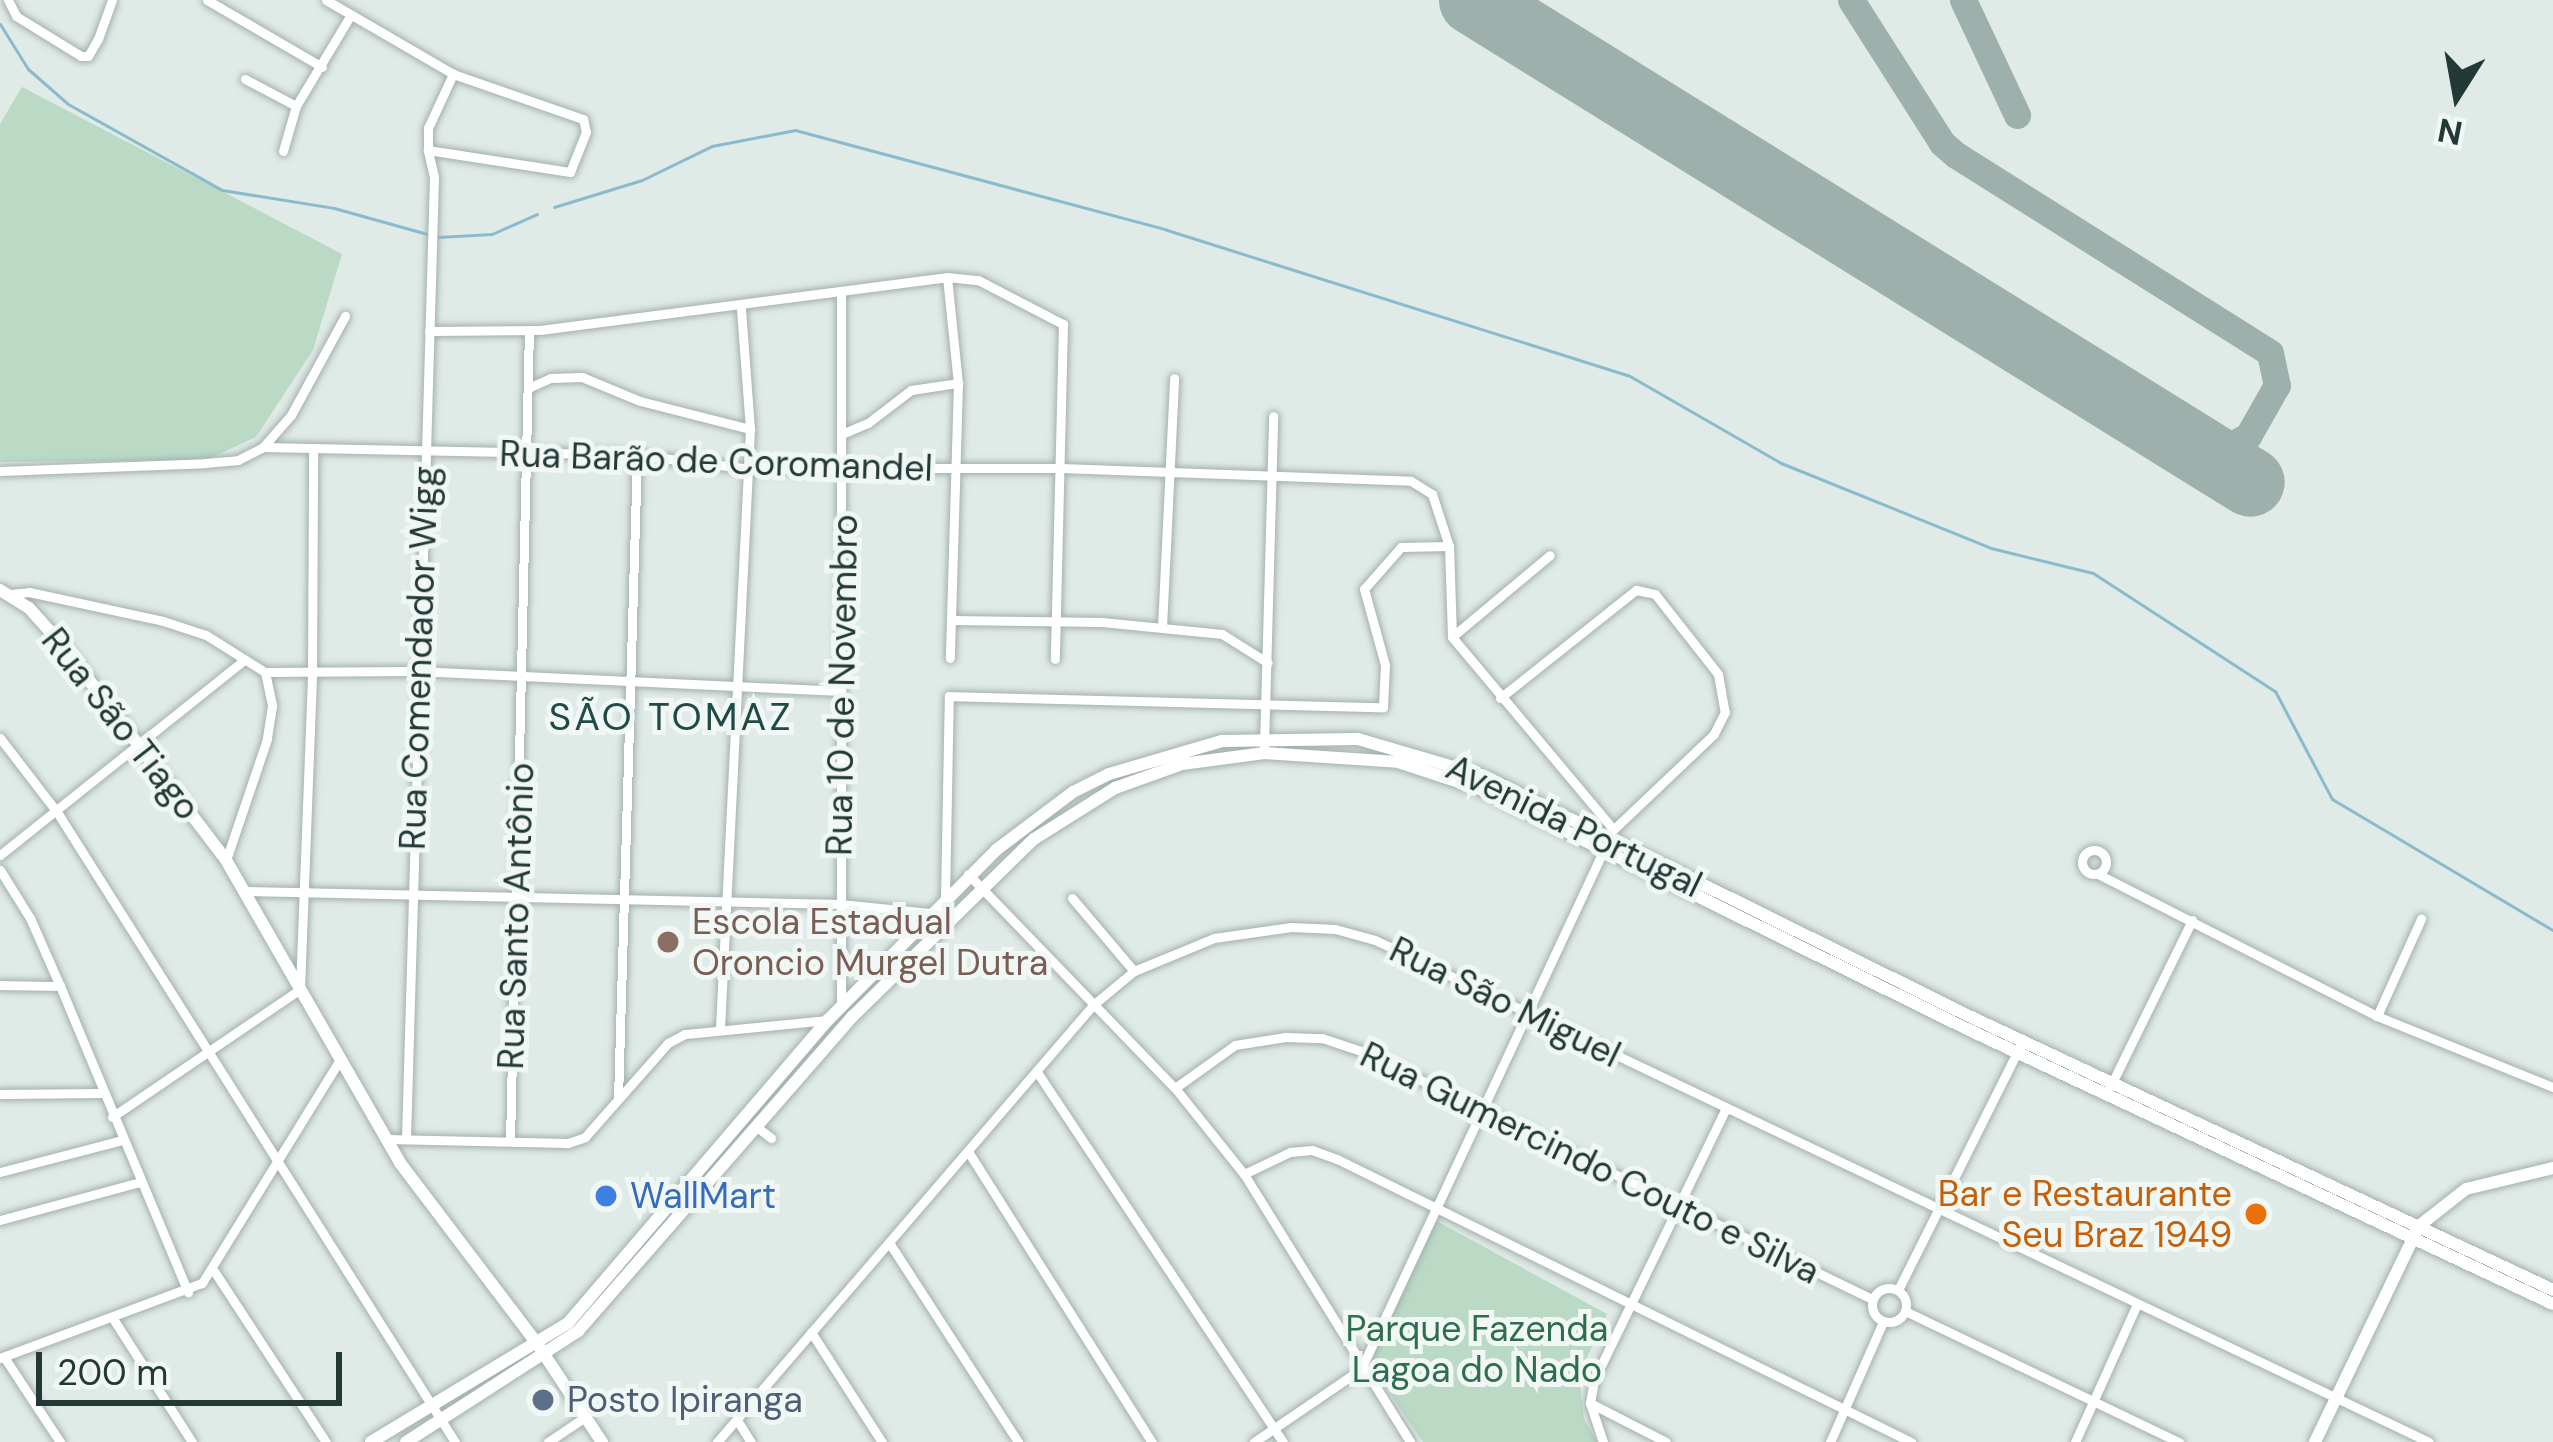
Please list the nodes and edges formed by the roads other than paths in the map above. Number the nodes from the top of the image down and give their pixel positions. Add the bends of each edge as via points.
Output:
1 (8, 0) edge
2 (112, 0) edge
3 (208, 0) edge
4 (326, 0) edge
5 (350, 16) junction
6 (322, 67) junction
7 (453, 74) junction
8 (245, 79) dead end
9 (296, 106) junction
10 (428, 150) junction
11 (283, 151) dead end
12 (947, 278) junction
13 (841, 292) junction
14 (740, 308) junction
15 (345, 316) dead end
16 (534, 330) junction
17 (429, 331) junction
18 (1174, 378) dead end
19 (958, 383) junction
20 (529, 388) junction
21 (1273, 416) dead end
22 (750, 429) junction
23 (844, 433) junction
24 (263, 447) junction
25 (313, 450) junction
26 (425, 453) junction
27 (527, 455) junction
28 (637, 455) junction
29 (952, 467) junction
30 (745, 468) junction
31 (1061, 468) junction
32 (845, 470) junction
33 (0, 471) edge
34 (1170, 471) junction
35 (1275, 477) junction
36 (1449, 546) junction
37 (1550, 555) dead end
38 (6, 592) edge
39 (951, 620) junction
40 (1056, 624) junction
41 (1162, 627) junction
42 (1452, 637) junction
43 (950, 658) dead end
44 (1055, 659) dead end
45 (244, 660) junction
46 (1268, 663) junction
47 (265, 671) junction
48 (417, 671) junction
49 (312, 674) junction
50 (525, 678) junction
51 (630, 681) junction
52 (736, 685) junction
53 (842, 692) junction
54 (1500, 698) junction
55 (1266, 706) junction
56 (0, 739) edge
57 (141, 743) junction
58 (1264, 746) junction
59 (57, 812) junction
60 (1608, 841) junction
61 (0, 855) edge
62 (226, 860) junction
63 (0, 870) edge
64 (968, 874) junction
65 (2098, 874) dead end
66 (981, 887) junction
67 (246, 891) junction
68 (302, 892) junction
69 (411, 895) junction
70 (514, 897) junction
71 (945, 897) junction
72 (1072, 898) dead end
73 (623, 899) junction
74 (726, 902) junction
75 (841, 904) junction
76 (930, 913) junction
77 (2421, 919) dead end
78 (2192, 920) junction
79 (1133, 970) junction
80 (0, 986) edge
81 (60, 986) junction
82 (300, 989) junction
83 (1093, 1005) junction
84 (841, 1007) junction
85 (1527, 1013) junction
86 (2377, 1016) junction
87 (828, 1021) junction
88 (720, 1028) junction
89 (2019, 1047) junction
90 (208, 1052) junction
91 (341, 1058) junction
92 (1030, 1075) junction
93 (2553, 1087) edge
94 (1174, 1088) junction
95 (2109, 1088) junction
96 (0, 1094) edge
97 (102, 1094) junction
98 (618, 1099) junction
99 (1726, 1108) junction
100 (1481, 1109) junction
101 (112, 1117) junction
102 (757, 1126) junction
103 (406, 1138) junction
104 (771, 1138) dead end
105 (386, 1139) junction
106 (122, 1140) junction
107 (510, 1141) junction
108 (969, 1153) junction
109 (277, 1168) junction
110 (2553, 1168) edge
111 (0, 1172) edge
112 (1244, 1174) junction
113 (140, 1182) junction
114 (1679, 1205) junction
115 (1432, 1208) junction
116 (1939, 1208) junction
117 (0, 1220) edge
118 (2416, 1232) junction
119 (890, 1244) junction
120 (214, 1271) junction
121 (1898, 1290) junction
122 (2553, 1290) edge
123 (188, 1292) junction
124 (1872, 1299) junction
125 (1628, 1304) junction
126 (2138, 1304) junction
127 (2553, 1304) edge
128 (1905, 1311) junction
129 (112, 1317) junction
130 (1882, 1322) junction
131 (811, 1332) junction
132 (540, 1348) junction
133 (2, 1358) edge
134 (1361, 1369) junction
135 (2336, 1398) junction
136 (2093, 1402) junction
137 (1590, 1403) junction
138 (433, 1406) junction
139 (1844, 1409) junction
140 (585, 1417) junction
141 (441, 1419) junction
142 (737, 1420) junction
143 (1274, 1428) junction
144 (60, 1442) edge
145 (192, 1442) edge
146 (326, 1442) edge
147 (371, 1442) edge
148 (406, 1442) edge
149 (455, 1442) edge
150 (548, 1442) edge
151 (602, 1442) edge
152 (717, 1442) edge
153 (751, 1442) edge
154 (882, 1442) edge
155 (1018, 1442) edge
156 (1152, 1442) edge
157 (1254, 1442) edge
158 (1283, 1442) edge
159 (1410, 1442) edge
160 (1603, 1442) edge
161 (1666, 1442) edge
162 (1830, 1442) edge
163 (1911, 1442) edge
164 (2075, 1442) edge
165 (2179, 1442) edge
166 (2315, 1442) edge
167 (2428, 1442) edge

1 - 2 street via 48,40 88,56
3 - 6 street
4 - 5 street
5 - 6 street
5 - 7 street
6 - 9 street
7 - 10 street via 428,128
7 - 10 street via 583,119 586,132 570,172
8 - 9 street
9 - 11 street
10 - 17 street, Rua Comendador Wigg
12 - 13 street
12 - 19 street
12 - 31 street via 978,280 1063,324
13 - 14 street
13 - 23 street, Rua 10 de Novembro
14 - 16 street
14 - 22 street
15 - 24 street via 291,415
16 - 17 street
16 - 20 street, Rua Santo Antônio
17 - 26 street, Rua Comendador Wigg
18 - 34 street
19 - 23 street via 911,390
19 - 29 street
20 - 22 street via 581,377
20 - 27 street, Rua Santo Antônio
21 - 35 street
22 - 30 street
23 - 32 street, Rua 10 de Novembro
24 - 25 street, Rua Barão de Coromandel
24 - 33 street, Rua Barão de Coromandel via 206,463
25 - 26 street, Rua Barão de Coromandel
25 - 49 street
26 - 27 street, Rua Barão de Coromandel
26 - 48 street, Rua Comendador Wigg
27 - 28 street, Rua Barão de Coromandel
27 - 50 street, Rua Santo Antônio
28 - 30 street, Rua Barão de Coromandel
28 - 51 street
29 - 31 street, Rua Barão de Coromandel
29 - 32 street, Rua Barão de Coromandel
29 - 39 street
30 - 32 street, Rua Barão de Coromandel
30 - 52 street
31 - 34 street, Rua Barão de Coromandel
31 - 40 street
32 - 53 street, Rua 10 de Novembro
34 - 35 street, Rua Barão de Coromandel
34 - 41 street
35 - 36 street, Rua Barão de Coromandel via 1411,481 1432,494
35 - 46 street
36 - 42 street
36 - 55 street via 1401,548 1364,590 1385,665 1383,707
37 - 42 street
38 - 45 street via 163,621 206,635
38 - 57 main road, Rua São Tiago via 63,646
39 - 40 street
39 - 43 street
40 - 41 street
40 - 44 street
41 - 46 street via 1222,634
42 - 54 street
45 - 47 street
45 - 57 street
46 - 55 street
47 - 49 street
47 - 62 street via 267,739
48 - 49 street
48 - 50 street
48 - 69 street, Rua Comendador Wigg
49 - 68 street
50 - 51 street
50 - 70 street, Rua Santo Antônio
51 - 52 street
51 - 73 street
52 - 53 street
52 - 74 street
53 - 75 street, Rua 10 de Novembro
54 - 60 street
54 - 60 street via 1636,590 1647,589 1718,674 1725,712 1714,734
55 - 58 street
55 - 71 street via 949,695
56 - 59 street
57 - 59 street
57 - 62 main road, Rua São Tiago
58 - 60 main road, Avenida Portugal via 1397,762
58 - 64 main road, Avenida Portugal via 1178,750 1109,774 1073,792
58 - 66 main road, Avenida Portugal via 1115,788 1034,839
59 - 61 street
59 - 90 street
60 - 85 street
60 - 89 main road, Avenida Portugal
62 - 67 main road, Rua São Tiago
63 - 81 street
64 - 66 street
64 - 71 main road, Avenida Portugal
65 - 78 street
66 - 83 street
66 - 102 main road, Avenida Portugal
67 - 68 street
67 - 82 main road, Rua São Tiago
68 - 69 street
68 - 82 street
69 - 70 street
69 - 103 street, Rua Comendador Wigg
70 - 73 street
70 - 107 street, Rua Santo Antônio
71 - 76 main road, Avenida Portugal
72 - 79 street
73 - 74 street
73 - 98 street
74 - 75 street
74 - 88 street
75 - 76 street
75 - 84 street, Rua 10 de Novembro
76 - 84 main road, Avenida Portugal
77 - 86 street
78 - 86 street
78 - 95 street
79 - 83 street, Rua São Miguel
79 - 85 street, Rua São Miguel via 1214,938 1335,929 1376,940
80 - 81 street
81 - 97 street
82 - 90 street
82 - 91 main road, Rua São Tiago
83 - 92 street, Rua São Miguel
83 - 94 street
84 - 87 main road, Avenida Portugal
85 - 99 street, Rua São Miguel
85 - 100 street
86 - 93 street
87 - 88 street
87 - 132 main road, Avenida Portugal
88 - 98 street via 668,1042
89 - 95 main road, Avenida Portugal
89 - 116 street
90 - 101 street
90 - 109 street
91 - 105 main road, Rua São Tiago
91 - 109 street
92 - 108 street, Rua São Miguel
92 - 143 street
94 - 100 street, Rua Gumercindo Couto e Silva via 1235,1045 1322,1038
94 - 112 street
95 - 118 main road, Avenida Portugal
96 - 97 street
97 - 101 street
98 - 107 street via 568,1143
99 - 114 street
99 - 116 street, Rua São Miguel
100 - 114 street, Rua Gumercindo Couto e Silva
100 - 115 street
101 - 106 street
102 - 104 street
102 - 132 main road, Avenida Portugal via 578,1331
103 - 105 street
103 - 107 street
105 - 132 main road, Rua São Tiago
106 - 111 street
106 - 113 street
108 - 119 street, Rua São Miguel
108 - 156 street
109 - 120 street
109 - 138 street
110 - 118 main road via 2466,1190
112 - 115 street via 1312,1150
112 - 134 street
113 - 117 street
113 - 123 street
114 - 124 street, Rua Gumercindo Couto e Silva
114 - 125 street
115 - 125 street
115 - 134 street
116 - 121 street
116 - 126 street, Rua São Miguel
118 - 122 main road, Avenida Portugal
118 - 127 main road, Avenida Portugal
118 - 135 main road
119 - 131 street, Rua São Miguel
119 - 155 street
120 - 123 street
120 - 146 street
121 - 124 street
121 - 128 street
123 - 129 street
124 - 130 street
125 - 137 street
125 - 139 street
126 - 135 street, Rua São Miguel
126 - 136 street
128 - 130 street
128 - 136 street
129 - 133 street
129 - 145 street
130 - 139 street
131 - 142 street, Rua São Miguel
131 - 154 street
132 - 138 main road
132 - 140 main road, Rua São Tiago
132 - 141 main road
133 - 144 street
134 - 143 street
134 - 159 street
135 - 166 main road
135 - 167 street, Rua São Miguel
136 - 164 street
136 - 165 street
137 - 160 street
137 - 161 street
138 - 141 street
138 - 147 main road
139 - 162 street
139 - 163 street
140 - 150 street
140 - 151 main road, Rua São Tiago
141 - 148 main road
141 - 149 street
142 - 152 street, Rua São Miguel
142 - 153 street
143 - 157 street
143 - 158 street

